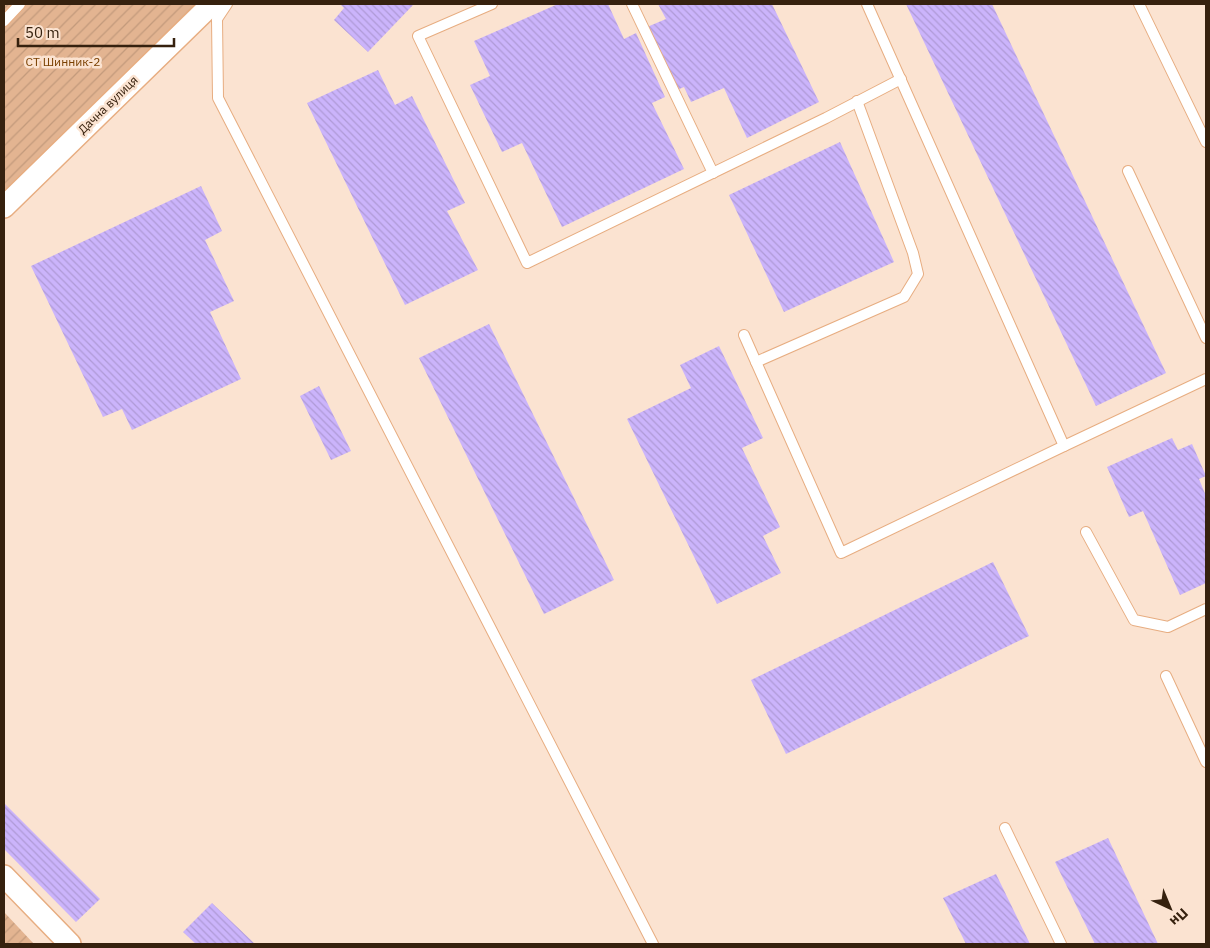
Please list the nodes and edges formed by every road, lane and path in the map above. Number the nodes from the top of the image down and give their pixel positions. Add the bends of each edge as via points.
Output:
1 (20, 4) edge
2 (212, 4) edge
3 (227, 4) edge
4 (492, 4) edge
5 (632, 4) edge
6 (867, 4) edge
7 (1139, 4) edge
8 (4, 21) edge
9 (901, 79) junction
10 (857, 101) junction
11 (1206, 142) edge
12 (1128, 171) dead end
13 (713, 173) junction
14 (4, 207) edge
15 (744, 335) dead end
16 (1206, 338) edge
17 (756, 362) junction
18 (1206, 379) edge
19 (1064, 446) junction
20 (1086, 532) dead end
21 (1206, 609) edge
22 (1166, 676) dead end
23 (1206, 762) edge
24 (1005, 828) dead end
25 (4, 876) edge
26 (70, 944) edge
27 (653, 944) edge
28 (1061, 944) edge

1 - 8 lane
2 - 14 street, Дачна вулиця
3 - 27 lane via 216,19 218,98
4 - 13 lane via 418,36 527,263
5 - 13 lane
6 - 9 lane
7 - 11 lane
9 - 10 lane
9 - 19 lane
10 - 13 lane
10 - 17 lane via 918,274 904,297
12 - 16 lane
15 - 17 lane
17 - 19 lane via 841,553
18 - 19 lane
20 - 21 lane via 1134,620 1168,627
22 - 23 lane
24 - 28 lane
25 - 26 street

